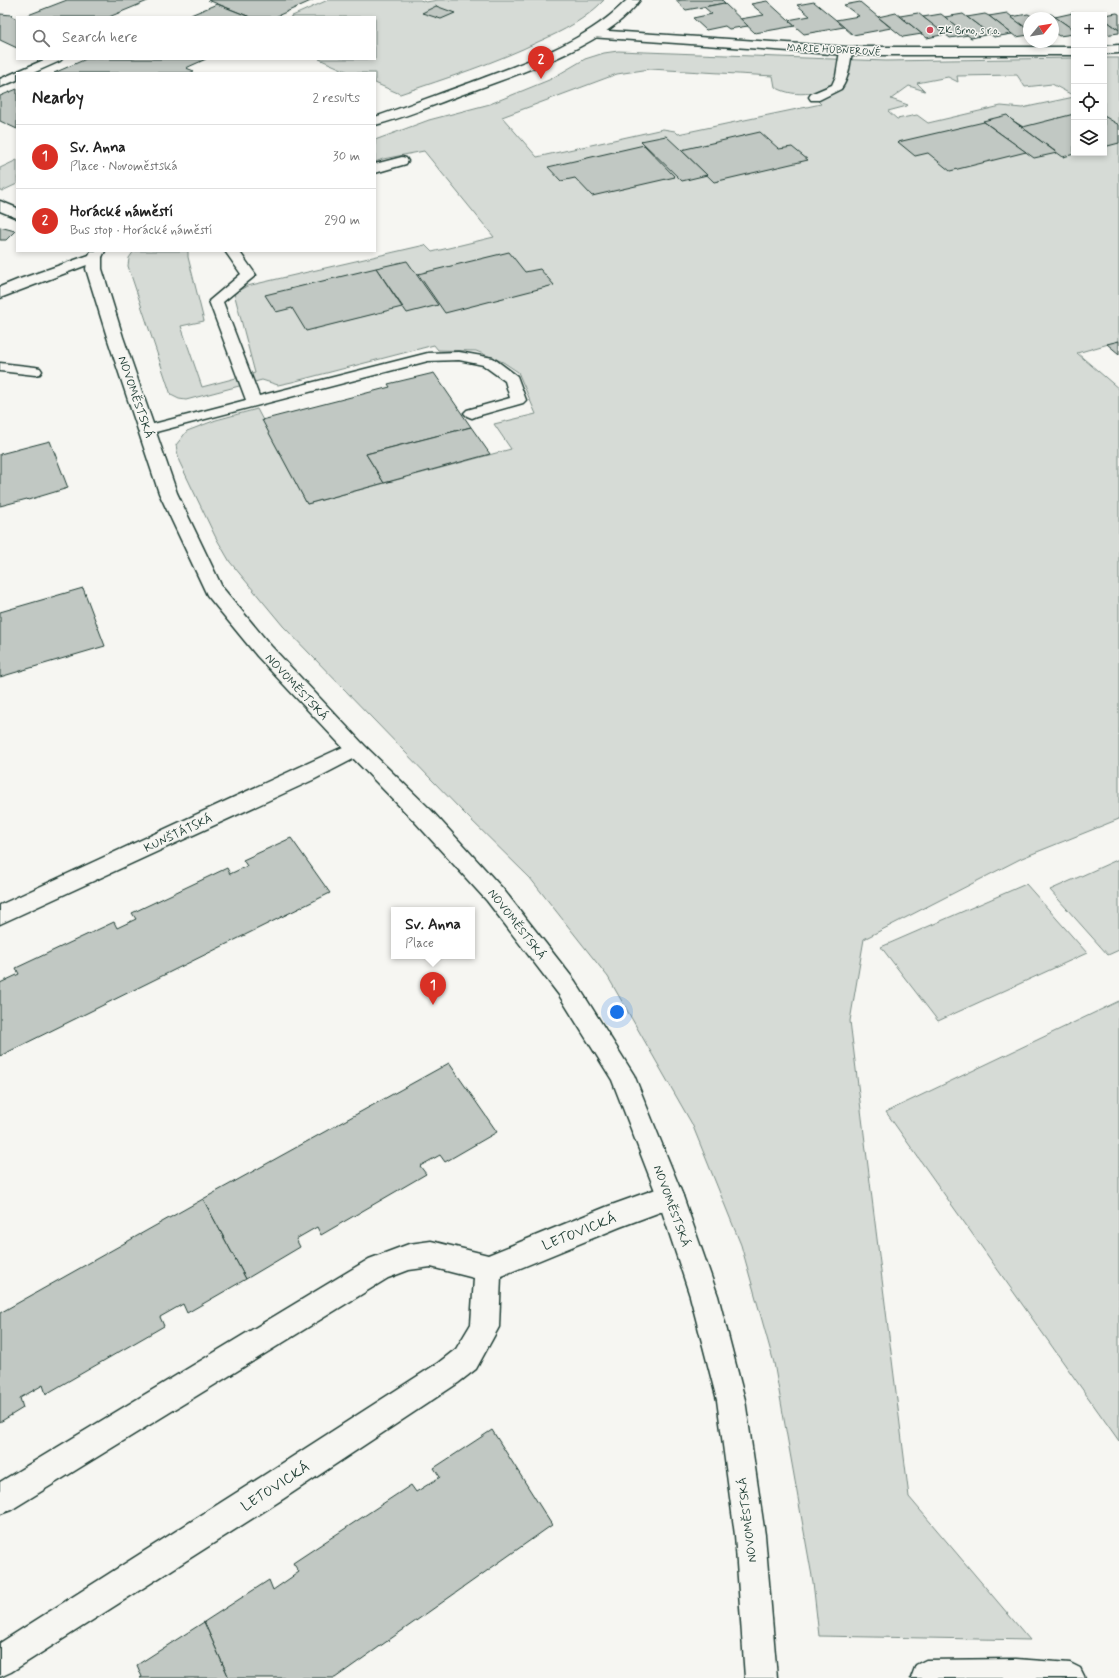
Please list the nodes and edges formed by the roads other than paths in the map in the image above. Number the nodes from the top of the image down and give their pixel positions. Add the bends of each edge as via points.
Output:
1 (634, 0) edge
2 (594, 34) junction
3 (1119, 49) edge
4 (1107, 50) edge
5 (846, 51) junction
6 (1071, 51) edge
7 (54, 60) edge
8 (25, 72) edge
9 (16, 76) edge
10 (0, 83) edge
11 (815, 97) dead end
12 (376, 121) edge
13 (402, 161) dead end
14 (376, 169) edge
15 (0, 205) edge
16 (16, 213) edge
17 (233, 252) edge
18 (92, 253) edge
19 (0, 293) edge
20 (0, 367) edge
21 (34, 372) dead end
22 (254, 402) junction
23 (472, 413) dead end
24 (147, 430) junction
25 (356, 749) junction
26 (0, 915) edge
27 (670, 1196) junction
28 (488, 1268) junction
29 (0, 1499) edge
30 (0, 1661) edge
31 (1016, 1676) edge
32 (761, 1678) edge
33 (926, 1678) edge
34 (1070, 1678) edge

1 - 2 street
2 - 5 street, MARIE HÜBNEROVÉ
2 - 12 street via 565,50 524,67
3 - 4 street
5 - 6 street, MARIE HÜBNEROVÉ
5 - 11 lane via 842,76 837,87
7 - 8 lane
9 - 10 lane
13 - 14 lane
15 - 16 street
17 - 22 lane via 249,274 216,301
18 - 19 street
18 - 24 street, NOVOMĚSTSKÁ via 104,302
20 - 21 lane
22 - 23 lane via 428,357 459,356 488,361 494,365 512,379 518,400
22 - 24 lane
24 - 25 street, NOVOMĚSTSKÁ via 168,494 214,590 264,651
25 - 26 street, KUNŠTÁTSKÁ
25 - 27 street, NOVOMĚSTSKÁ via 424,816 495,895 567,988 622,1075
27 - 28 street, LETOVICKÁ via 614,1216
27 - 32 street, NOVOMĚSTSKÁ via 704,1296 731,1400 750,1535
28 - 29 street via 431,1254 409,1257 379,1268
28 - 30 street, LETOVICKÁ via 485,1328 466,1359 272,1488
31 - 33 lane via 926,1675
31 - 34 lane

